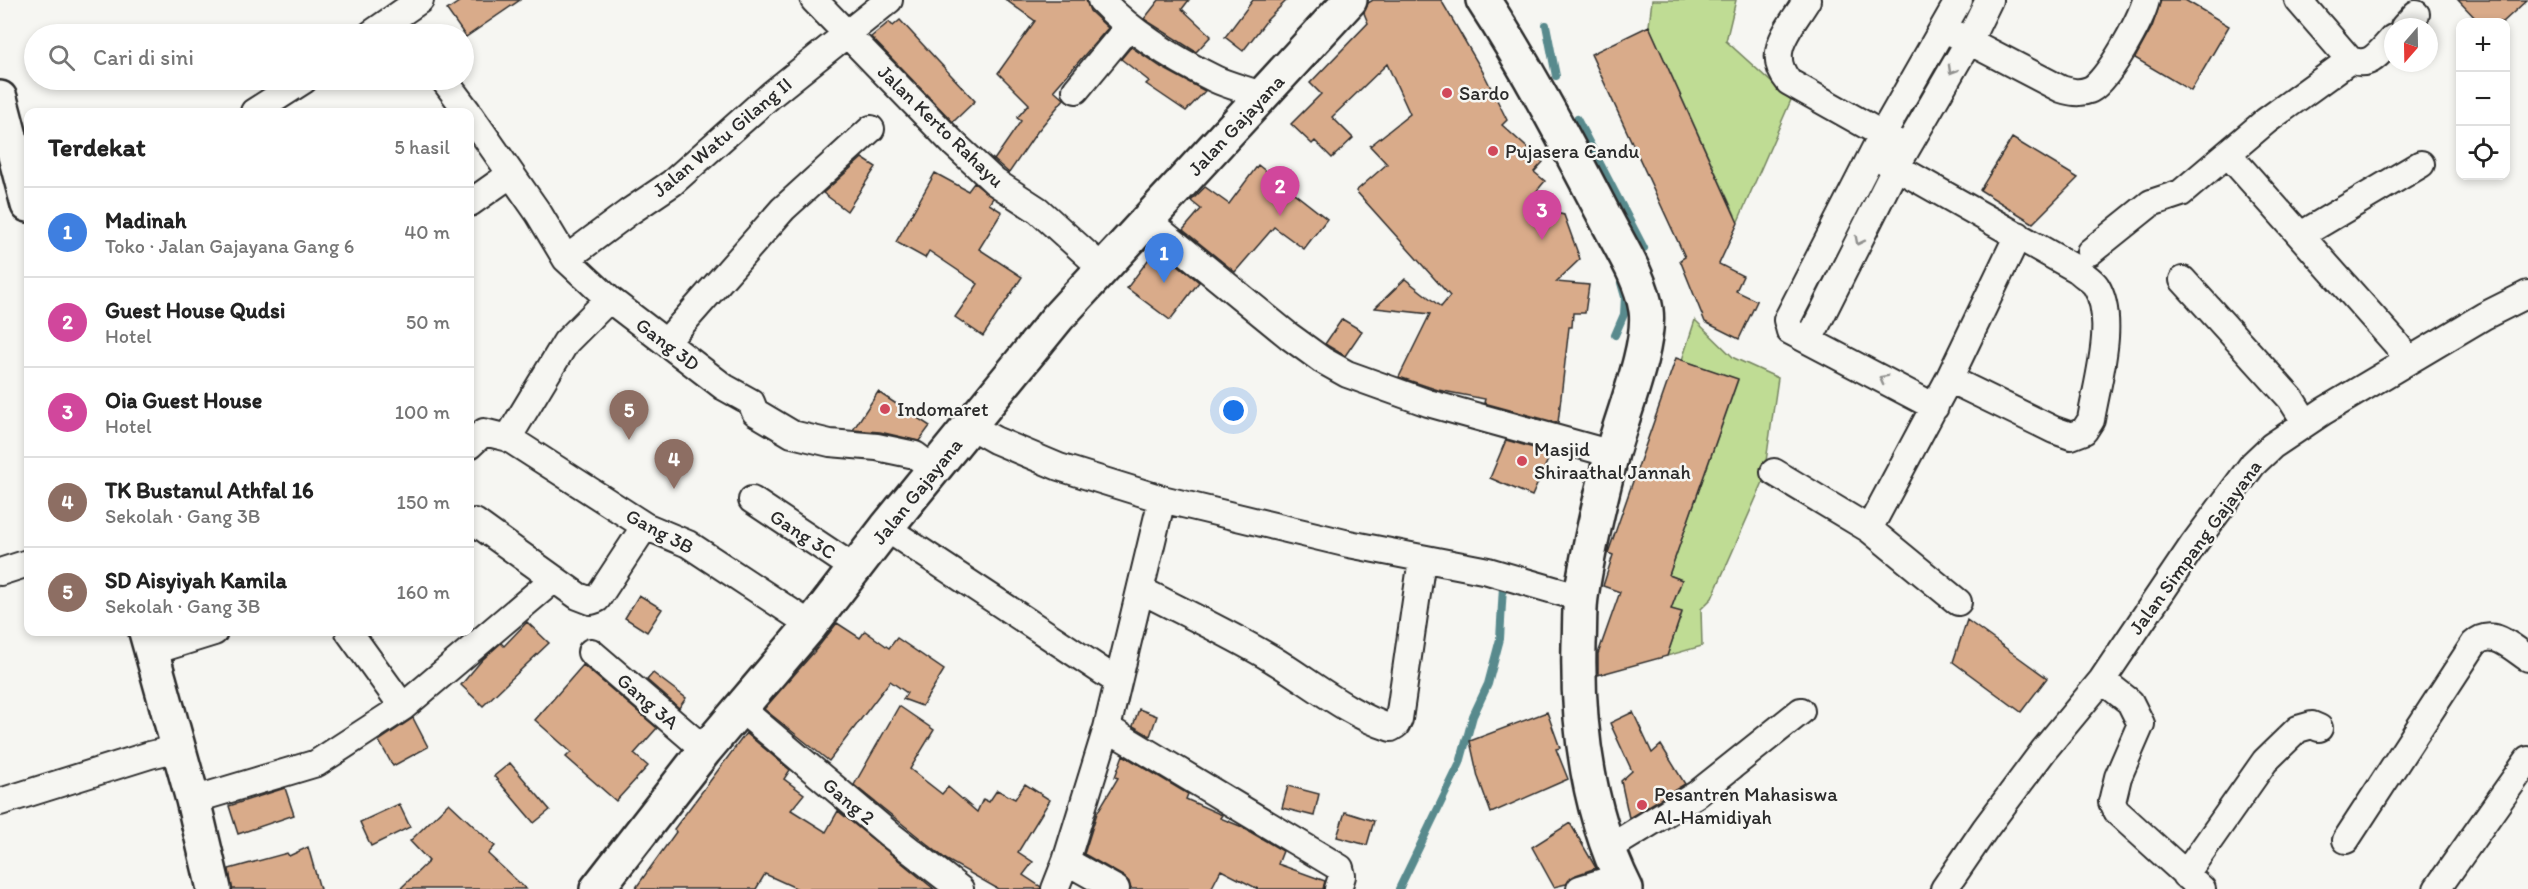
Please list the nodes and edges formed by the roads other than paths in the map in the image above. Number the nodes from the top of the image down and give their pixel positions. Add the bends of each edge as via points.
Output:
1 (420, 0) edge
2 (814, 0) edge
3 (889, 0) edge
4 (1101, 0) edge
5 (1350, 0) edge
6 (1483, 0) edge
7 (1807, 0) edge
8 (2146, 0) edge
9 (2298, 0) edge
10 (1958, 1) edge
11 (1985, 8) edge
12 (405, 24) edge
13 (1129, 26) junction
14 (1943, 29) junction
15 (847, 33) junction
16 (1969, 41) junction
17 (2384, 48) edge
18 (2350, 60) junction
19 (288, 90) edge
20 (451, 90) edge
21 (1076, 90) dead end
22 (1263, 96) junction
23 (0, 98) edge
24 (260, 108) edge
25 (465, 108) edge
26 (474, 121) edge
27 (871, 129) dead end
28 (5, 134) edge
29 (1877, 144) junction
30 (2228, 154) junction
31 (1902, 157) junction
32 (2421, 164) dead end
33 (511, 174) junction
34 (24, 193) edge
35 (474, 200) edge
36 (1147, 220) junction
37 (2018, 235) junction
38 (2301, 235) junction
39 (2090, 252) dead end
40 (566, 259) junction
41 (1102, 268) junction
42 (2183, 280) dead end
43 (2528, 294) edge
44 (609, 299) junction
45 (1809, 340) junction
46 (666, 342) junction
47 (2409, 360) junction
48 (1949, 379) junction
49 (1935, 407) junction
50 (2306, 423) junction
51 (970, 426) junction
52 (508, 438) junction
53 (474, 441) edge
54 (1612, 454) junction
55 (935, 470) junction
56 (1774, 472) dead end
57 (1162, 499) junction
58 (752, 500) dead end
59 (474, 522) edge
60 (645, 525) junction
61 (886, 528) junction
62 (1869, 529) junction
63 (1422, 559) junction
64 (24, 564) edge
65 (854, 568) junction
66 (0, 572) edge
67 (554, 579) junction
68 (1141, 590) junction
69 (1581, 598) junction
70 (1958, 602) dead end
71 (811, 625) junction
72 (185, 636) edge
73 (352, 636) edge
74 (149, 641) edge
75 (591, 652) dead end
76 (2528, 658) edge
77 (2102, 680) junction
78 (1117, 681) junction
79 (403, 707) junction
80 (741, 709) junction
81 (1801, 711) dead end
82 (1107, 728) junction
83 (2319, 728) dead end
84 (179, 748) junction
85 (705, 750) junction
86 (2528, 760) edge
87 (193, 800) junction
88 (0, 802) edge
89 (2346, 840) dead end
90 (1618, 871) edge
91 (1061, 880) edge
92 (2194, 882) edge
93 (214, 889) edge
94 (597, 889) edge
95 (960, 889) edge
96 (1116, 889) edge
97 (1338, 889) edge
98 (1580, 889) edge
99 (1944, 889) edge
100 (2437, 889) edge

1 - 12 street
2 - 15 street, Jalan Kerto Rahayu
3 - 15 street, Jalan Watu Gilang II
4 - 13 street
5 - 22 main road, Jalan Gajayana
6 - 54 main road via 1544,103 1640,286 1646,329
7 - 29 street via 1778,51 1781,73
8 - 16 street via 2106,77 2091,90 2077,93 2061,89
9 - 18 street
10 - 11 street
10 - 14 street
11 - 16 street
13 - 21 street
13 - 22 street via 1215,79
14 - 16 street
14 - 29 street
15 - 40 street, Jalan Watu Gilang II via 672,183
15 - 41 street, Jalan Kerto Rahayu via 954,144 987,174 1038,210
16 -> 31 street
17 - 18 street via 2372,61 2361,64
18 - 30 street
19 - 24 street
20 - 25 street, Gang 3D
22 - 36 main road, Jalan Gajayana
23 - 28 main road
26 - 33 street, Gang 3D
27 - 46 street via 783,209
28 - 34 main road
29 - 31 street
29 - 45 street via 1788,316 1790,331
30 - 38 street
30 - 39 street via 2181,193 2151,203
31 - 37 street
31 -> 45 street
32 - 38 street
33 - 35 street
33 - 40 street, Gang 3D
36 - 41 main road, Jalan Gajayana
36 - 54 street via 1290,336 1347,374 1428,403
37 - 48 street
37 - 48 street via 2078,270 2095,284 2103,302 2107,325 2091,420 2084,431 2071,436
38 - 47 street
40 - 44 street, Gang 3D
41 - 51 main road, Jalan Gajayana
42 - 50 street via 2291,399
43 - 47 street, Jalan Simpang Gajayana
44 - 46 street, Gang 3D
44 - 52 street via 566,342
49 -> 45 street
46 - 55 street, Gang 3D via 724,387 751,402 755,412 792,434 915,455
47 - 50 street, Jalan Simpang Gajayana
48 - 49 street
49 - 62 street
50 - 77 street, Jalan Simpang Gajayana via 2272,446 2236,484
51 - 55 main road, Jalan Gajayana
51 - 57 street via 1059,467
52 - 53 street via 484,432
52 - 60 street, Gang 3B
54 - 69 main road
55 - 61 main road, Jalan Gajayana
56 - 62 street
57 - 63 street
57 - 68 street
58 - 65 street, Gang 3C
59 - 67 street
60 - 67 street via 597,599 585,600
60 - 71 street, Gang 3B via 688,544
61 - 65 main road, Jalan Gajayana
61 - 78 street
62 - 70 street
63 - 68 street via 1399,719 1391,728 1376,724 1270,658
63 - 69 street via 1488,571
64 - 66 street
65 - 71 main road, Jalan Gajayana
67 - 79 street
68 - 78 street
69 - 90 main road via 1579,705 1583,751
71 - 80 main road, Jalan Gajayana
72 - 74 street
73 - 79 street
74 - 84 main road
75 - 85 street, Gang 3A
76 - 89 street via 2491,636 2474,644
77 - 92 street via 2130,702 2141,724 2118,777 2112,802 2116,812
77 - 99 street, Jalan Simpang Gajayana via 2044,750
78 - 82 street
79 - 87 street via 317,763
80 - 85 main road, Jalan Gajayana
80 - 95 street, Gang 2
81 - 90 street via 1697,794
82 - 91 street
82 - 97 street via 1340,868
83 - 92 street via 2312,725 2298,729 2265,761
84 - 87 main road
84 - 88 street
85 - 94 main road, Jalan Gajayana
86 - 100 street
87 - 93 main road
90 - 98 street
91 - 96 street

